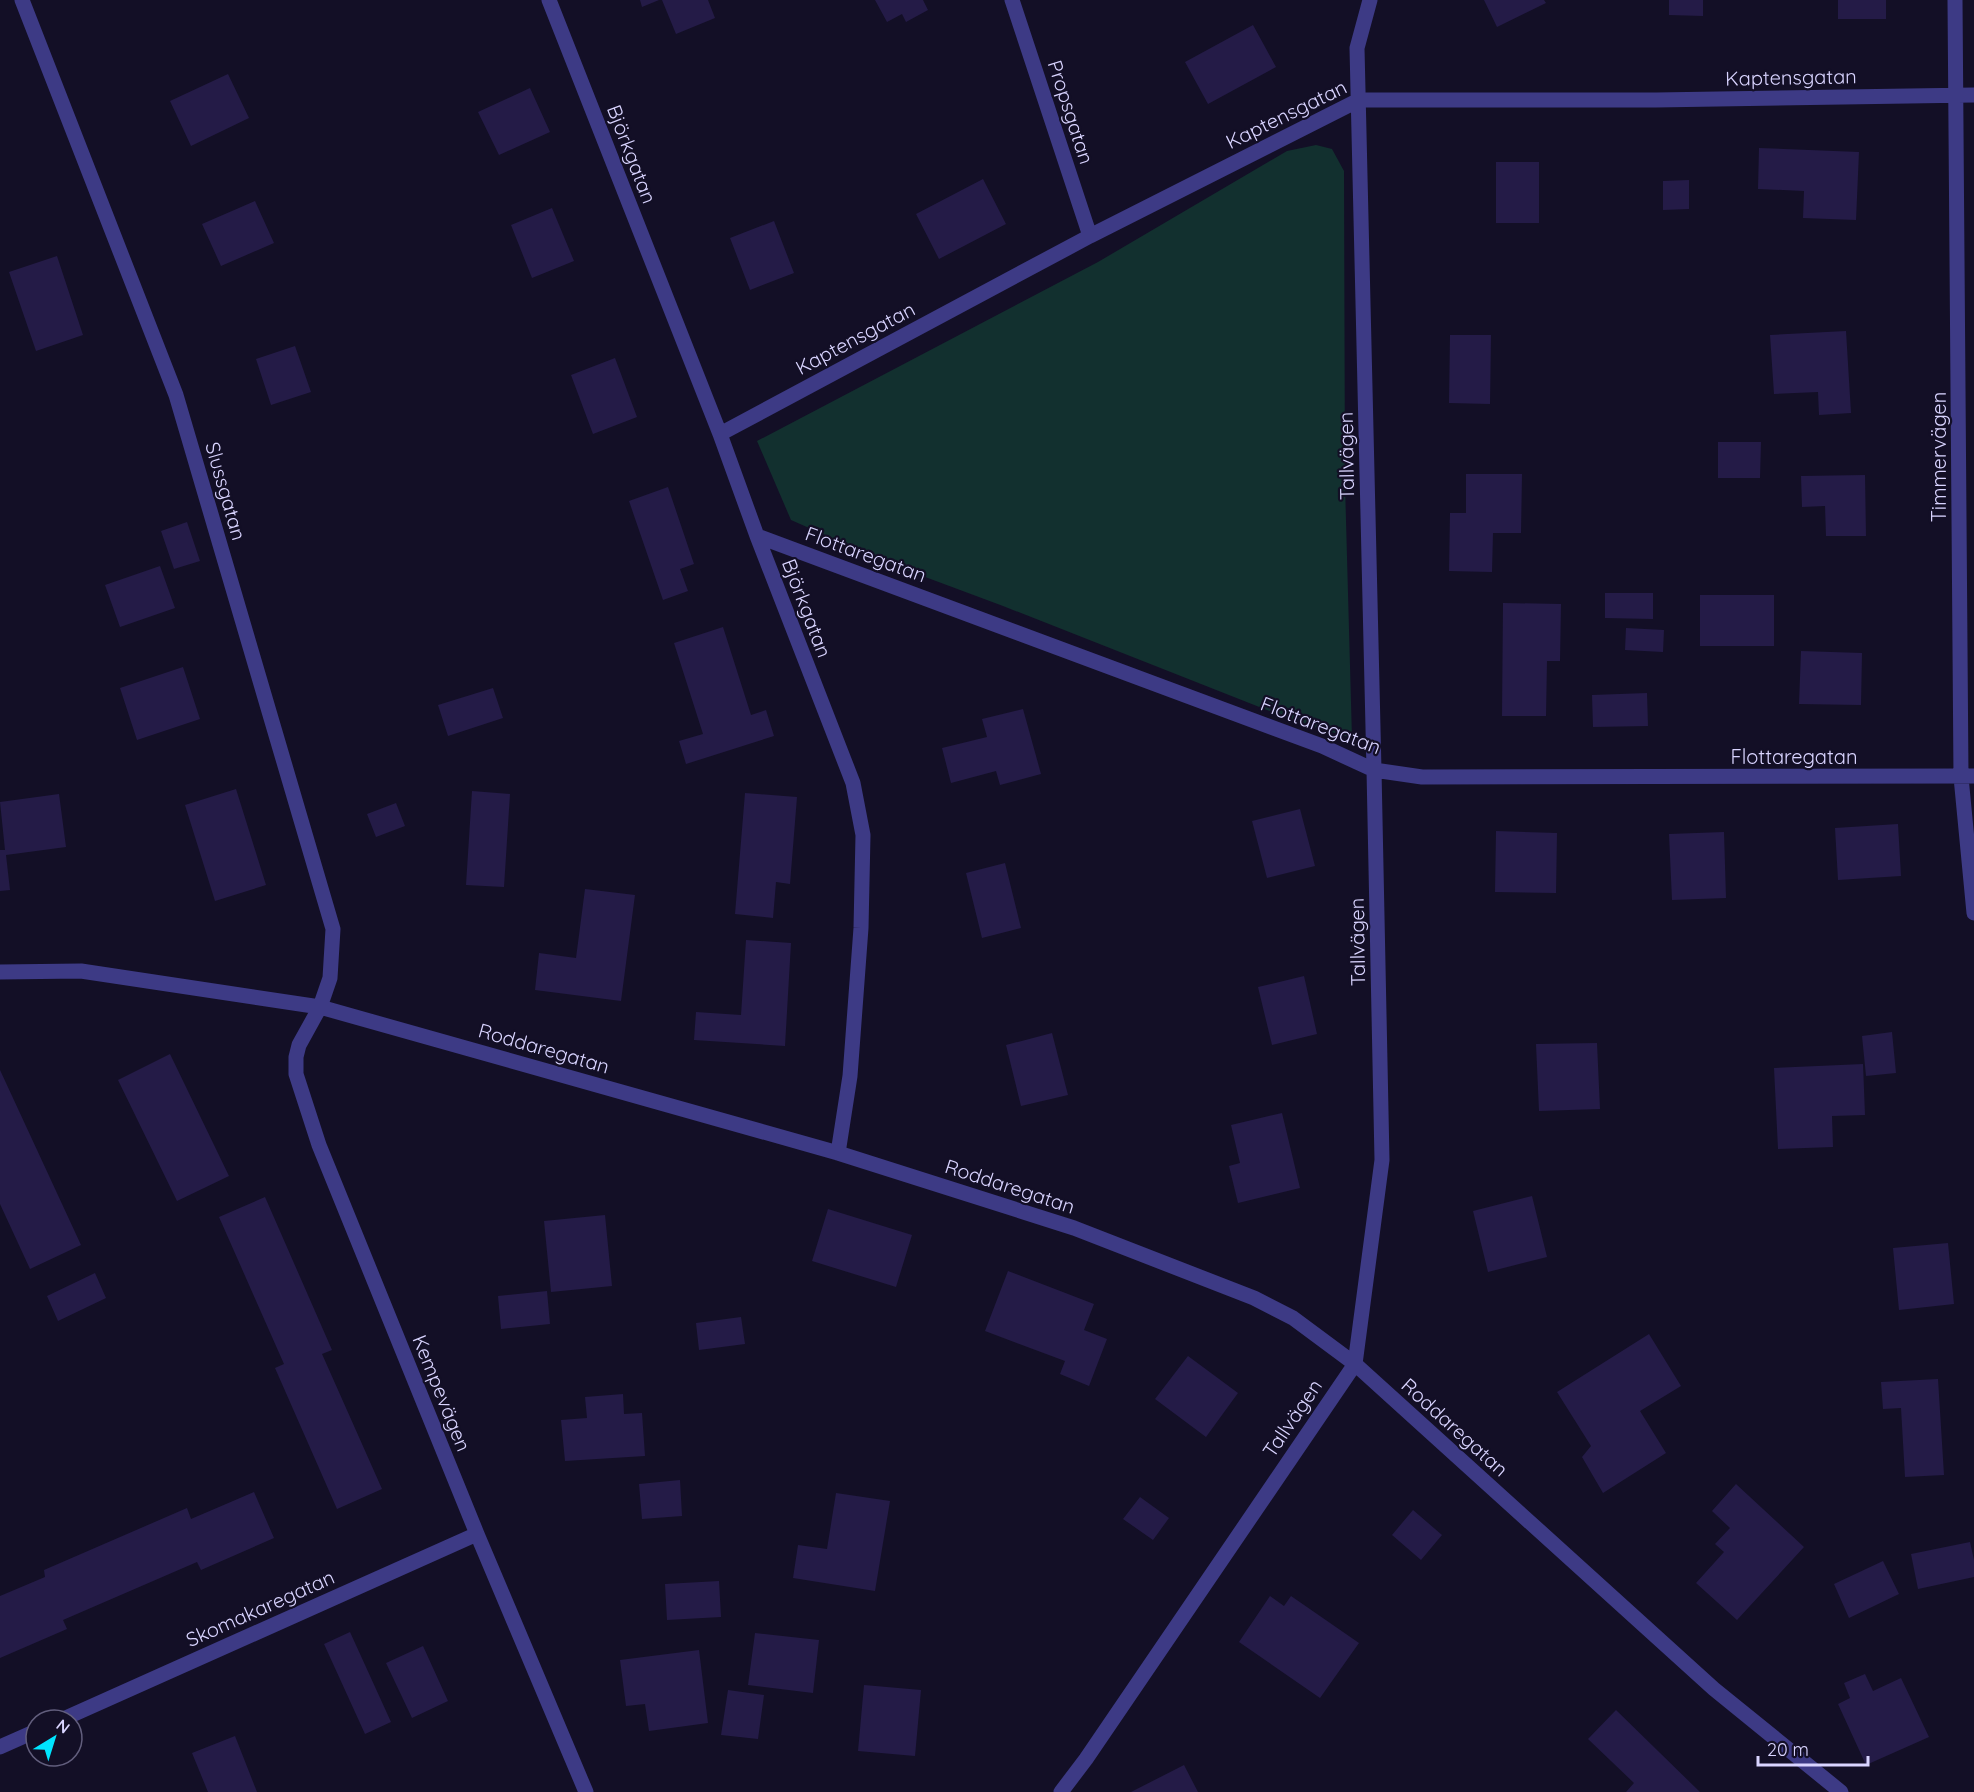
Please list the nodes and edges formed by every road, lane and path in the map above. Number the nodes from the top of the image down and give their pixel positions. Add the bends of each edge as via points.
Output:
1 (22, 0) edge
2 (549, 0) edge
3 (1012, 0) edge
4 (1370, 0) edge
5 (1956, 0) edge
6 (1956, 95) junction
7 (1974, 95) edge
8 (1359, 100) junction
9 (1090, 236) junction
10 (720, 434) junction
11 (757, 536) junction
12 (1374, 770) junction
13 (1968, 777) edge
14 (1974, 913) edge
15 (0, 972) edge
16 (320, 1007) junction
17 (838, 1153) junction
18 (1354, 1364) junction
19 (477, 1534) junction
20 (84, 1710) edge
21 (24, 1736) edge
22 (0, 1747) edge
23 (586, 1792) edge
24 (1061, 1792) edge
25 (1841, 1792) edge

1 - 16 street, Slussgatan via 176,395 333,929 330,978
2 - 10 street, Björkgatan
3 - 9 street, Propsgatan
4 - 8 street, Tallvägen via 1357,48
5 - 6 street, Timmervägen
6 - 7 street, Kaptensgatan
6 - 8 street, Kaptensgatan
6 - 13 street, Timmervägen
8 - 9 street, Kaptensgatan
8 - 12 street, Tallvägen
9 - 10 street, Kaptensgatan
10 - 11 street, Björkgatan
11 - 12 street, Flottaregatan via 1322,746
11 - 17 street, Björkgatan via 853,783 863,835 861,928 850,1076
12 - 13 street, Flottaregatan via 1422,777
12 - 18 street, Tallvägen via 1382,1160
13 - 14 street, Timmervägen
15 - 16 street, Roddaregatan via 81,971
16 - 17 street, Roddaregatan
16 - 19 street, Kempevägen via 299,1045 296,1074 319,1145
17 - 18 street, Roddaregatan via 1074,1228 1254,1298 1293,1318
18 - 24 street, Tallvägen
18 - 25 street, Roddaregatan via 1714,1689
19 - 20 street, Skomakaregatan
19 - 23 street, Kempevägen
21 - 22 street

